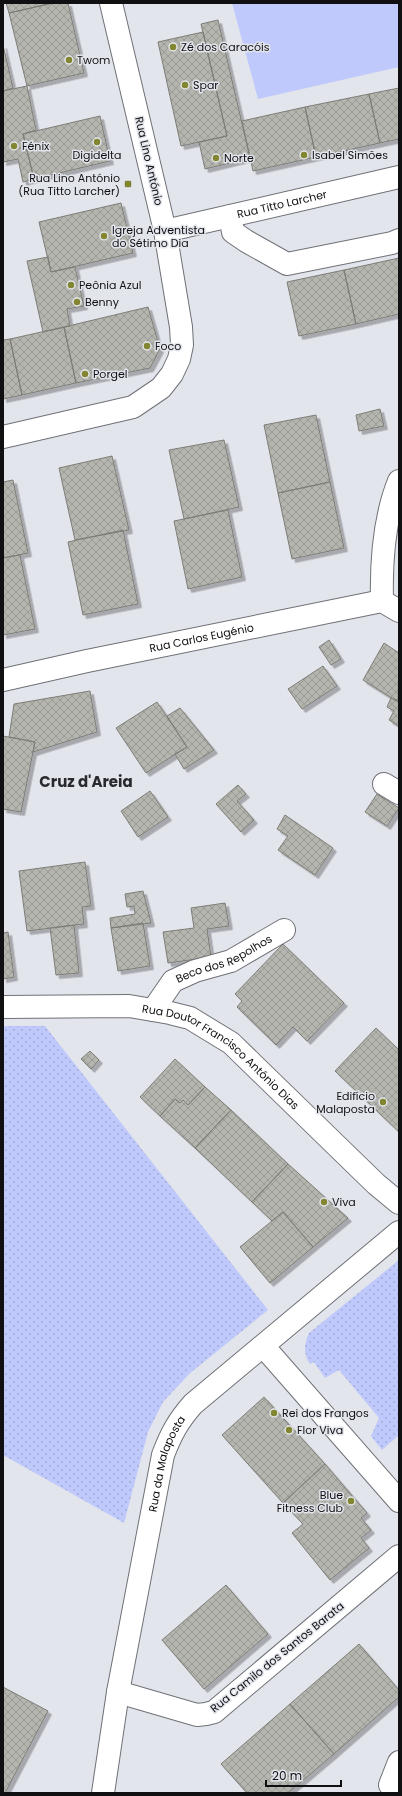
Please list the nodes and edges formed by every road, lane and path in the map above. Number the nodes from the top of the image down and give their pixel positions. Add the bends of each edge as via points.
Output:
1 (111, 3) edge
2 (399, 177) edge
3 (230, 216) junction
4 (166, 231) junction
5 (399, 240) edge
6 (3, 437) edge
7 (399, 480) edge
8 (391, 606) edge
9 (3, 680) edge
10 (284, 930) dead end
11 (3, 1007) edge
12 (153, 1010) junction
13 (399, 1203) edge
14 (399, 1232) edge
15 (264, 1347) junction
16 (399, 1501) edge
17 (399, 1556) edge
18 (118, 1692) junction
19 (399, 1762) edge
20 (390, 1785) dead end
21 (102, 1793) edge

1 - 4 street, Rua Lino António
2 - 3 street, Rua Titto Larcher
3 - 4 street, Rua Titto Larcher
3 - 5 street via 233,232 287,264
4 - 6 street, Rua Lino António via 182,345 179,360 165,384 149,398 133,407
7 - 8 street via 392,497 381,577
8 - 9 street, Rua Carlos Eugénio via 94,659
10 - 12 street, Beco dos Repolhos via 231,961 195,971 173,981
11 - 12 street, Rua Doutor Francisco António Dias via 129,1006
12 - 13 street, Rua Doutor Francisco António Dias via 190,1018 231,1043 376,1184
14 - 15 street, Rua da Malaposta
15 - 16 street
15 - 18 street, Rua da Malaposta via 193,1404 171,1433 163,1454
17 - 18 street, Rua Camilo dos Santos Barata via 214,1712 197,1714
18 - 21 street, Rua da Malaposta
19 - 20 street

